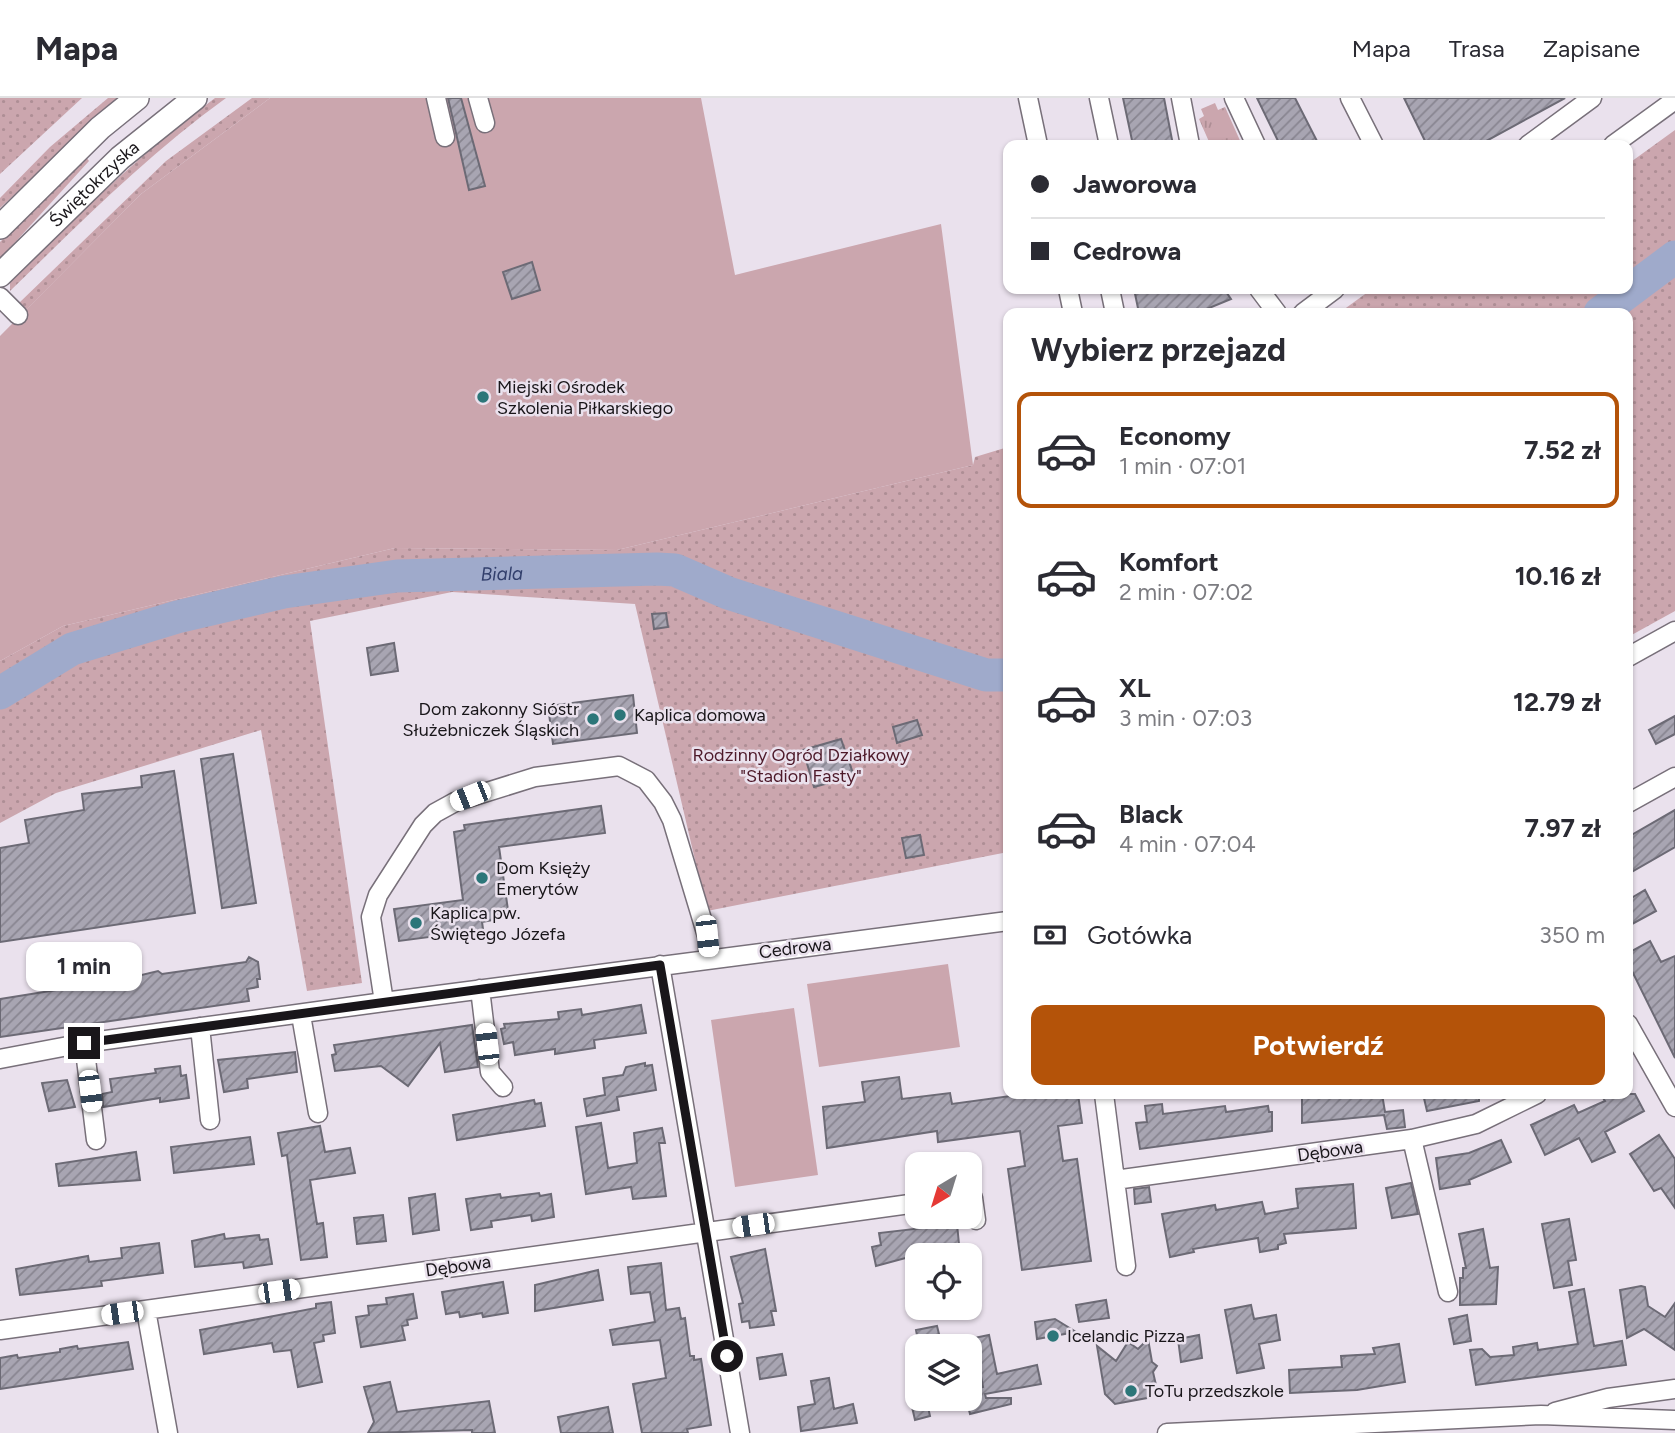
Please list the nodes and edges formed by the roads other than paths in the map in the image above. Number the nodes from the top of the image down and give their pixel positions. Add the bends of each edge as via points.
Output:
1 (137, 98) edge
2 (195, 98) edge
3 (436, 98) edge
4 (478, 98) edge
5 (1028, 98) edge
6 (1099, 98) edge
7 (1181, 98) edge
8 (1234, 98) edge
9 (1350, 98) edge
10 (1592, 98) edge
11 (1675, 100) edge
12 (485, 123) dead end
13 (445, 137) dead end
14 (1037, 140) edge
15 (1108, 140) edge
16 (1189, 140) edge
17 (1254, 140) edge
18 (1368, 140) edge
19 (1535, 140) edge
20 (1620, 140) edge
21 (0, 227) edge
22 (0, 275) edge
23 (1328, 294) edge
24 (0, 297) edge
25 (1310, 308) edge
26 (18, 315) dead end
27 (1675, 631) edge
28 (1633, 654) edge
29 (1675, 777) edge
30 (1633, 800) edge
31 (1003, 922) edge
32 (709, 958) junction
33 (660, 965) junction
34 (480, 989) junction
35 (384, 1002) junction
36 (301, 1015) junction
37 (200, 1027) junction
38 (84, 1043) junction
39 (1633, 1046) edge
40 (0, 1059) edge
41 (503, 1087) dead end
42 (1105, 1099) edge
43 (1527, 1099) edge
44 (1675, 1107) edge
45 (318, 1114) dead end
46 (209, 1120) dead end
47 (1412, 1139) junction
48 (96, 1140) dead end
49 (1115, 1181) junction
50 (905, 1205) edge
51 (706, 1230) junction
52 (1126, 1266) dead end
53 (1448, 1292) dead end
54 (146, 1310) junction
55 (0, 1330) edge
56 (1669, 1393) edge
57 (1541, 1415) junction
58 (1641, 1420) junction
59 (1675, 1420) edge
60 (1220, 1432) edge
61 (168, 1433) edge
62 (740, 1433) edge
63 (1167, 1433) edge
64 (1658, 1433) edge

1 - 21 main road, Świętokrzyska
2 - 22 main road, Świętokrzyska via 120,158
3 - 13 street
4 - 12 street
5 - 14 street
6 - 15 street
7 - 16 street
8 - 17 street
9 - 18 street
10 - 19 street
11 - 20 street
23 - 25 street
24 - 26 street
27 - 28 street
29 - 30 street
31 - 32 street, Cedrowa
32 - 33 street, Cedrowa
32 - 35 street via 707,936 663,802 634,771 607,767 535,777 485,791 435,813 423,825 378,895 371,917
33 - 34 street, Cedrowa
33 - 51 street
34 - 35 street, Cedrowa
34 - 41 street via 490,1072
35 - 36 street, Cedrowa
36 - 37 street, Cedrowa
36 - 45 street
37 - 38 street, Cedrowa
37 - 46 street
38 - 40 street, Cedrowa
38 - 48 street
39 - 44 street
42 - 49 street
43 - 47 street, Dębowa via 1476,1124
47 - 49 street, Dębowa
47 - 53 street
49 - 52 street
50 - 51 street, Dębowa
51 - 54 street, Dębowa
51 - 62 street
54 - 55 street, Dębowa
54 - 61 street
56 - 57 street via 1608,1398
57 - 58 street
57 - 60 street
58 - 59 street
58 - 64 street
60 - 63 street

